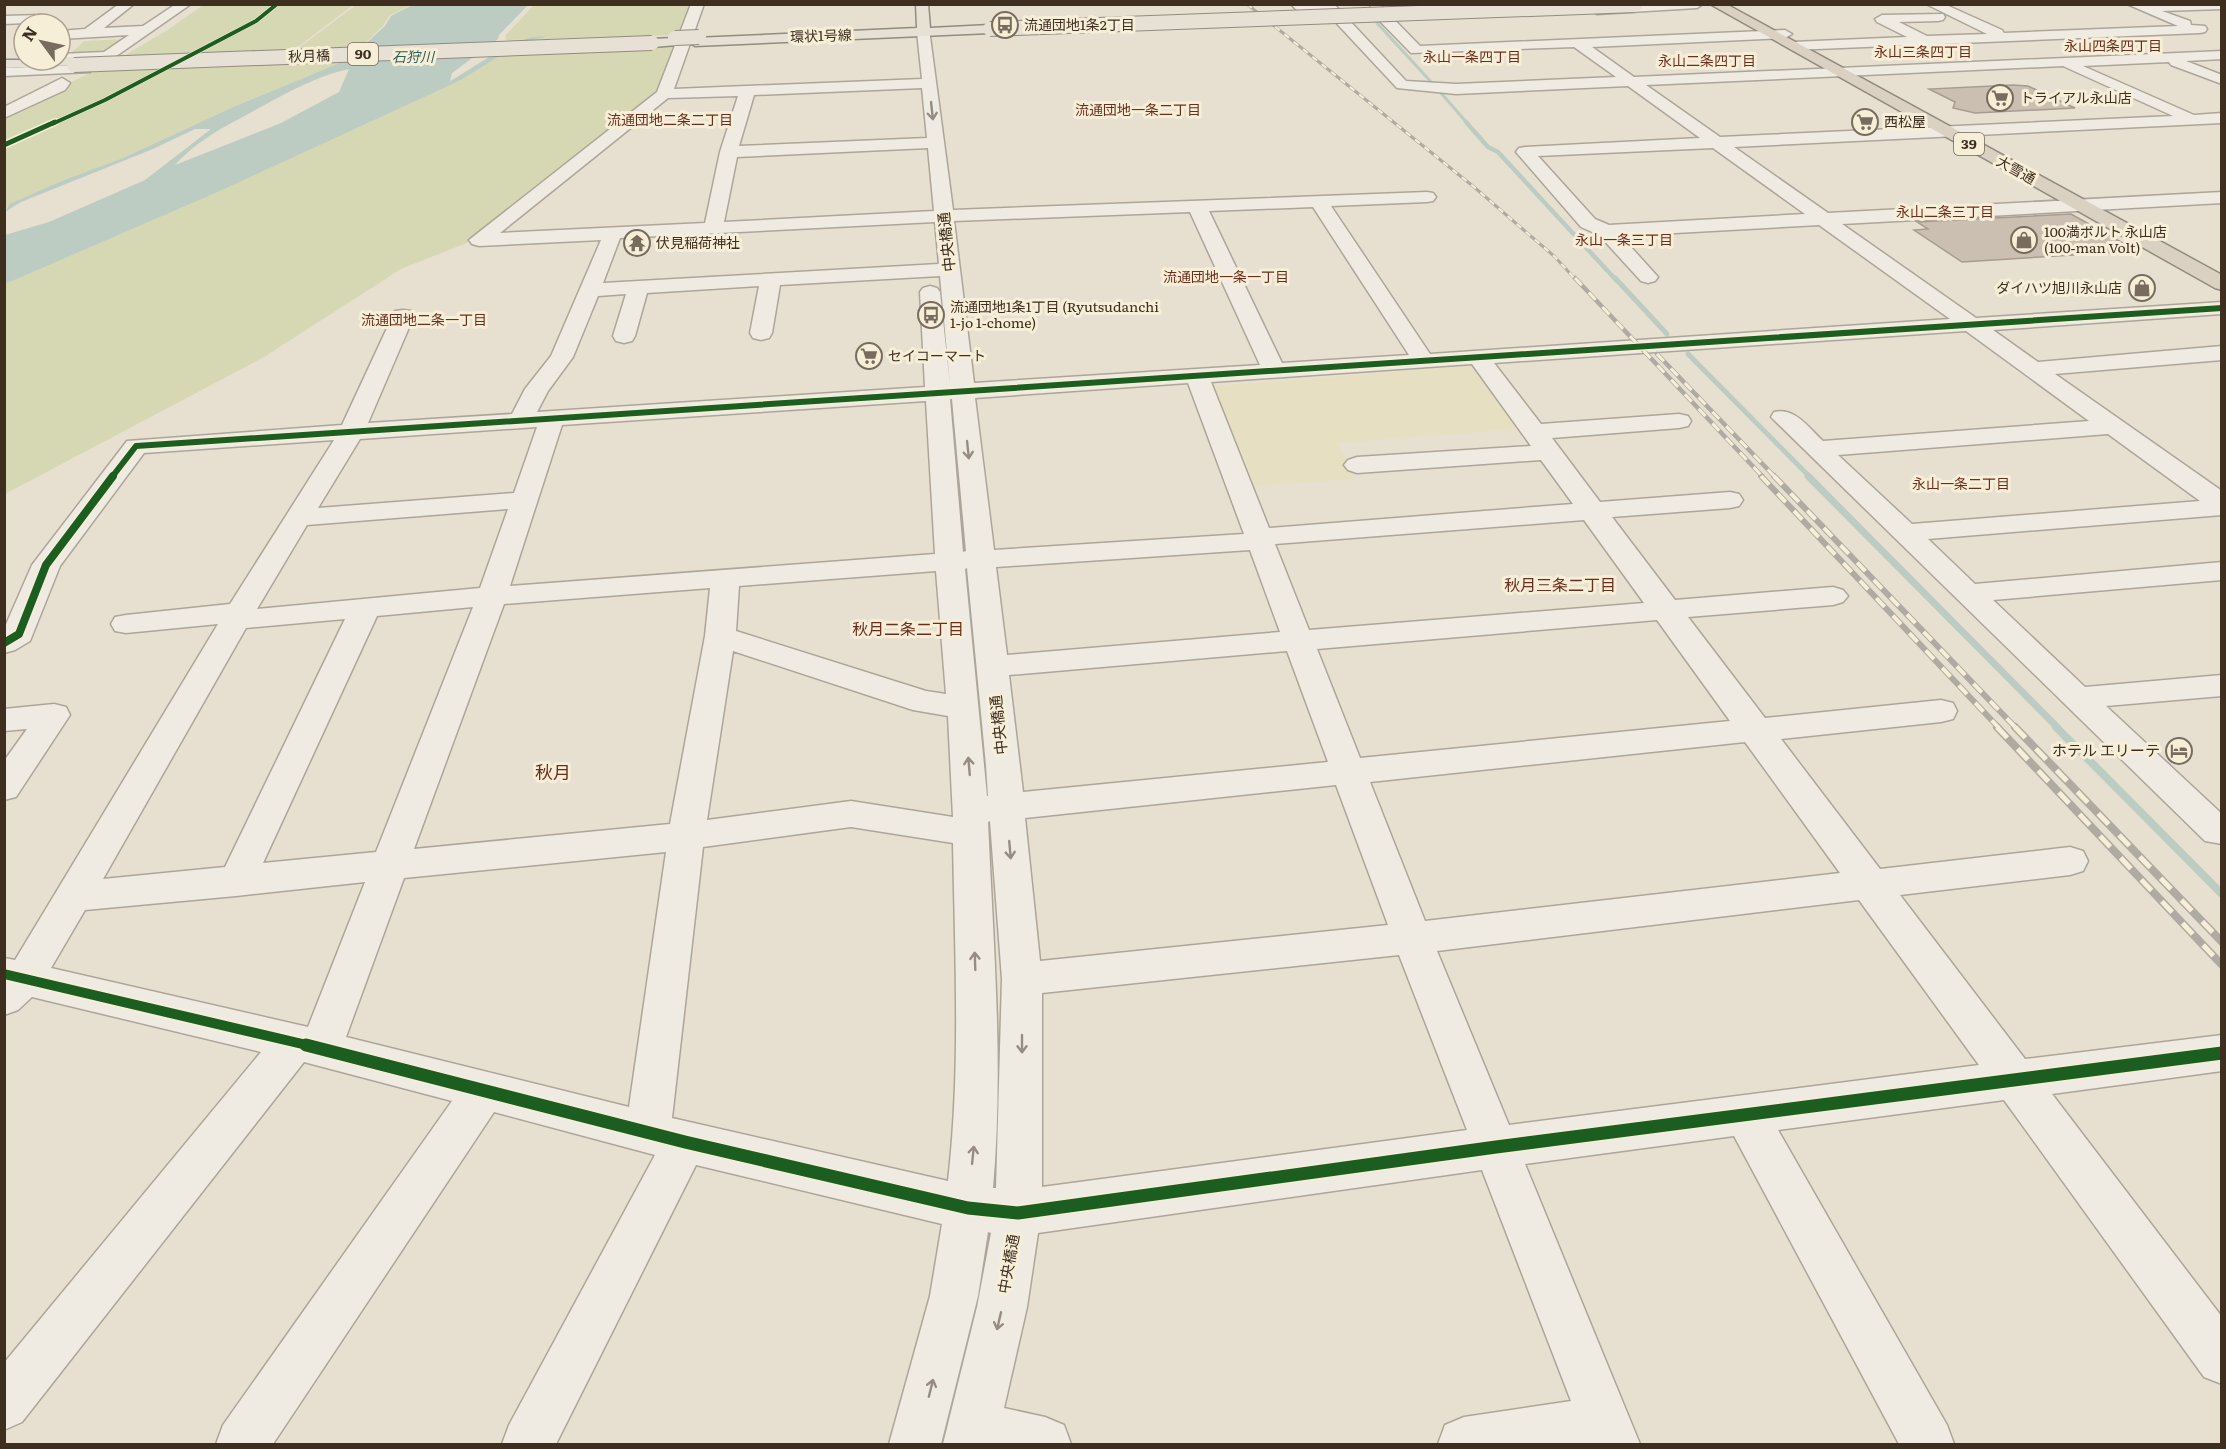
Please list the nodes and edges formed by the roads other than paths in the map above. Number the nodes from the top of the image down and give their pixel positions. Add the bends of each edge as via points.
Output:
1 (128, 4) edge
2 (185, 4) edge
3 (698, 4) edge
4 (922, 4) edge
5 (1297, 4) edge
6 (1486, 4) edge
7 (1550, 4) edge
8 (1642, 4) edge
9 (1697, 4) edge
10 (1716, 4) edge
11 (1731, 4) edge
12 (1932, 4) edge
13 (2222, 4) edge
14 (1635, 5) edge
15 (2201, 5) edge
16 (2137, 6) edge
17 (1328, 7) edge
18 (55, 9) dead end
19 (50, 12) edge
20 (2222, 13) edge
21 (2159, 14) junction
22 (2124, 15) dead end
23 (1387, 19) junction
24 (1965, 19) junction
25 (2007, 20) dead end
26 (915, 28) junction
27 (990, 28) junction
28 (147, 30) junction
29 (2149, 31) junction
30 (89, 33) junction
31 (2104, 33) junction
32 (72, 34) edge
33 (2060, 35) junction
34 (2007, 37) junction
35 (1789, 40) junction
36 (1925, 40) junction
37 (654, 41) joint
38 (1576, 42) junction
39 (72, 46) edge
40 (72, 56) edge
41 (107, 56) junction
42 (2218, 56) edge
43 (2165, 57) junction
44 (2119, 59) junction
45 (2062, 62) junction
46 (4, 66) edge
47 (1978, 66) junction
48 (1846, 71) junction
49 (1628, 81) junction
50 (2222, 82) edge
51 (921, 84) junction
52 (4, 86) edge
53 (2189, 86) dead end
54 (2156, 87) dead end
55 (1456, 89) junction
56 (2124, 89) junction
57 (747, 91) junction
58 (664, 94) junction
59 (1656, 100) junction
60 (1634, 102) dead end
61 (1469, 103) dead end
62 (24, 104) junction
63 (4, 105) edge
64 (4, 113) edge
65 (2222, 118) edge
66 (2193, 119) junction
67 (1954, 131) junction
68 (2222, 132) edge
69 (1714, 142) junction
70 (928, 143) junction
71 (729, 152) junction
72 (1427, 197) dead end
73 (2222, 197) edge
74 (1318, 201) junction
75 (2086, 204) junction
76 (1197, 206) junction
77 (934, 217) junction
78 (1821, 218) junction
79 (713, 228) junction
80 (1606, 231) junction
81 (614, 234) junction
82 (950, 269) junction
83 (928, 271) junction
84 (2222, 272) edge
85 (1648, 277) dead end
86 (770, 280) junction
87 (2222, 284) edge
88 (638, 288) junction
89 (589, 290) junction
90 (2222, 308) edge
91 (403, 316) dead end
92 (1972, 325) junction
93 (761, 333) dead end
94 (624, 336) dead end
95 (2222, 353) edge
96 (1479, 357) junction
97 (1424, 361) junction
98 (2033, 369) junction
99 (1274, 371) junction
100 (1197, 376) junction
101 (950, 392) junction
102 (1783, 417) dead end
103 (536, 419) junction
104 (1679, 421) dead end
105 (2114, 426) junction
106 (351, 433) junction
107 (1542, 442) junction
108 (1819, 449) junction
109 (1358, 465) dead end
110 (524, 500) junction
111 (1730, 500) dead end
112 (2222, 505) edge
113 (1594, 512) junction
114 (298, 518) junction
115 (1905, 532) junction
116 (1262, 539) junction
117 (979, 559) junction
118 (950, 561) junction
119 (2222, 571) edge
120 (725, 580) junction
121 (1969, 593) junction
122 (1833, 596) dead end
123 (492, 597) junction
124 (366, 607) junction
125 (1668, 611) junction
126 (238, 616) junction
127 (126, 624) dead end
128 (720, 636) junction
129 (1300, 642) junction
130 (4, 643) edge
131 (993, 666) junction
132 (2222, 685) edge
133 (2079, 698) junction
134 (963, 707) junction
135 (1941, 711) dead end
136 (4, 720) edge
137 (1757, 732) junction
138 (1350, 773) junction
139 (4, 788) edge
140 (983, 816) junction
141 (2222, 831) edge
142 (686, 836) junction
143 (2070, 861) dead end
144 (391, 866) junction
145 (236, 882) junction
146 (1868, 883) junction
147 (75, 896) junction
148 (1412, 938) junction
149 (1022, 979) junction
150 (11, 983) edge
151 (307, 1046) junction
152 (2222, 1053) edge
153 (2016, 1082) junction
154 (484, 1091) junction
155 (1745, 1114) junction
156 (667, 1137) junction
157 (1496, 1147) junction
158 (968, 1208) junction
159 (1018, 1214) junction
160 (2222, 1359) edge
161 (4, 1404) edge
162 (1610, 1433) edge
163 (972, 1436) edge
164 (242, 1444) edge
165 (528, 1444) edge
166 (915, 1444) edge
167 (1045, 1444) edge
168 (1464, 1444) edge
169 (1928, 1444) edge

1 - 30 street
2 - 28 street
3 - 58 street
4 - 26 main road, 中央橋通
5 - 17 street via 1303,10
6 - 23 street via 1376,9
7 - 27 main road, 90, bridge
8 - 14 main road, 90
9 - 23 street
10 - 35 highway, 大雪通 / 39
11 - 35 highway, 大雪通 / 39
12 - 24 street
13 - 15 street
14 - 27 main road, 90, bridge
15 - 16 street
15 - 20 street
16 - 21 street
17 - 55 street via 1402,85
18 - 19 street
21 - 22 street
21 - 29 street via 2206,31
23 - 38 street via 1416,50
24 - 25 street
24 - 34 street
24 - 36 street via 1882,19
26 - 27 main road, 環状1号線 / 90
26 - 37 main road, 環状1号線 / 90, bridge
26 - 51 street, 中央橋通
28 - 30 street
28 - 41 street
29 - 31 street
29 - 42 street
30 - 32 street
30 - 39 street
31 - 33 street
31 - 43 street
33 - 34 street
33 - 44 street
34 - 36 street
34 - 45 street
35 - 36 street
35 - 38 street
35 - 48 highway, 大雪通 / 39
36 - 47 street
37 - 46 main road, 秋月橋 / 90, bridge
38 - 49 street
40 - 41 street
41 - 46 street via 116,55 92,69
42 - 43 street
43 - 44 street
43 - 50 street
44 - 45 street
45 - 47 street
45 - 56 street
47 - 48 street
48 - 49 street
48 - 67 highway, 大雪通 / 39
49 - 55 street
49 - 59 street
50 - 53 street
51 - 57 street
51 - 70 street, 中央橋通
52 - 62 street via 63,83
54 - 56 street
55 - 61 street
56 - 66 street
57 - 58 street
57 - 71 street
58 - 81 street via 479,240
59 - 60 street
59 - 69 street
62 - 63 street
62 - 64 street
65 - 66 street
66 - 67 street
66 - 68 street
67 - 69 street
67 - 75 highway, 大雪通 / 39
69 - 78 street
69 - 80 street via 1525,152 1588,223
70 - 71 street
70 - 77 street, 中央橋通
71 - 79 street
72 - 74 street
73 - 75 street
74 - 76 street
74 - 97 street
75 - 78 street
75 - 84 highway, 大雪通 / 39
75 - 87 highway, 大雪通 / 39
76 - 77 street
76 - 99 street
77 - 79 street
77 - 82 street, 中央橋通
77 - 83 street, 中央橋通 via 927,244
78 - 80 street
78 - 92 street
79 - 81 street
80 - 85 street
81 - 89 street
82 - 83 street
82 - 101 street, 中央橋通
83 - 86 street
83 - 101 street, 中央橋通
86 - 88 street
86 - 93 street
88 - 89 street
88 - 94 street
89 - 103 street via 562,357 537,389
90 - 92 street
91 - 106 street
92 - 96 street
92 - 98 street
95 - 98 street
96 - 97 street
96 - 107 street
97 - 99 street
98 - 105 street
99 - 100 street
100 - 101 street
100 - 116 street
101 - 103 street
101 -> 117 street, 中央橋通
101 - 118 street, 中央橋通
102 - 108 street
103 - 106 street
103 - 110 street
104 - 107 street
105 - 108 street
105 - 112 street
106 - 114 street
106 - 130 street via 136,446 46,565 20,634
107 - 109 street
107 - 113 street
108 - 115 street
110 - 114 street
110 - 123 street
111 - 113 street
112 - 115 street
113 - 116 street
113 - 125 street
114 - 126 street
115 - 121 street
116 - 117 street
116 - 129 street
117 - 118 street
117 - 131 street, 中央橋通
118 - 120 street
118 - 134 street, 中央橋通
119 - 121 street
120 - 123 street
120 - 128 street
121 - 133 street
122 - 125 street
123 - 124 street
123 - 144 street
124 - 126 street
124 - 145 street
125 - 129 street
125 - 137 street
126 - 127 street
126 - 147 street
128 - 134 street via 924,702
128 - 142 street
129 - 131 street
129 - 138 street
131 - 140 street, 中央橋通
132 - 133 street
133 - 141 street via 2218,832
140 -> 134 street, 中央橋通
135 - 137 street
136 - 139 street via 54,715
137 - 138 street
137 - 146 street
138 - 140 street
138 - 148 street
140 - 142 street via 851,814
140 -> 149 street, 中央橋通
158 -> 140 street, 中央橋通 via 976,1129
142 - 144 street
142 - 156 street
143 - 146 street
144 - 145 street
144 - 151 street
145 - 147 street
146 - 148 street
146 - 153 street
147 - 150 street
148 - 149 street
148 - 157 street
149 -> 159 street, 中央橋通
150 - 151 street
151 - 154 street
151 - 161 street
152 - 153 street
153 - 155 street
153 - 160 street
154 - 156 street
154 - 164 street
155 - 157 street
155 - 169 street
156 - 158 street
156 - 165 street
157 - 159 street
157 - 162 street
158 - 159 street
166 -> 158 street, 中央橋通 via 954,1296
159 -> 163 street, 中央橋通 via 1002,1307
162 - 168 street
163 - 167 street

